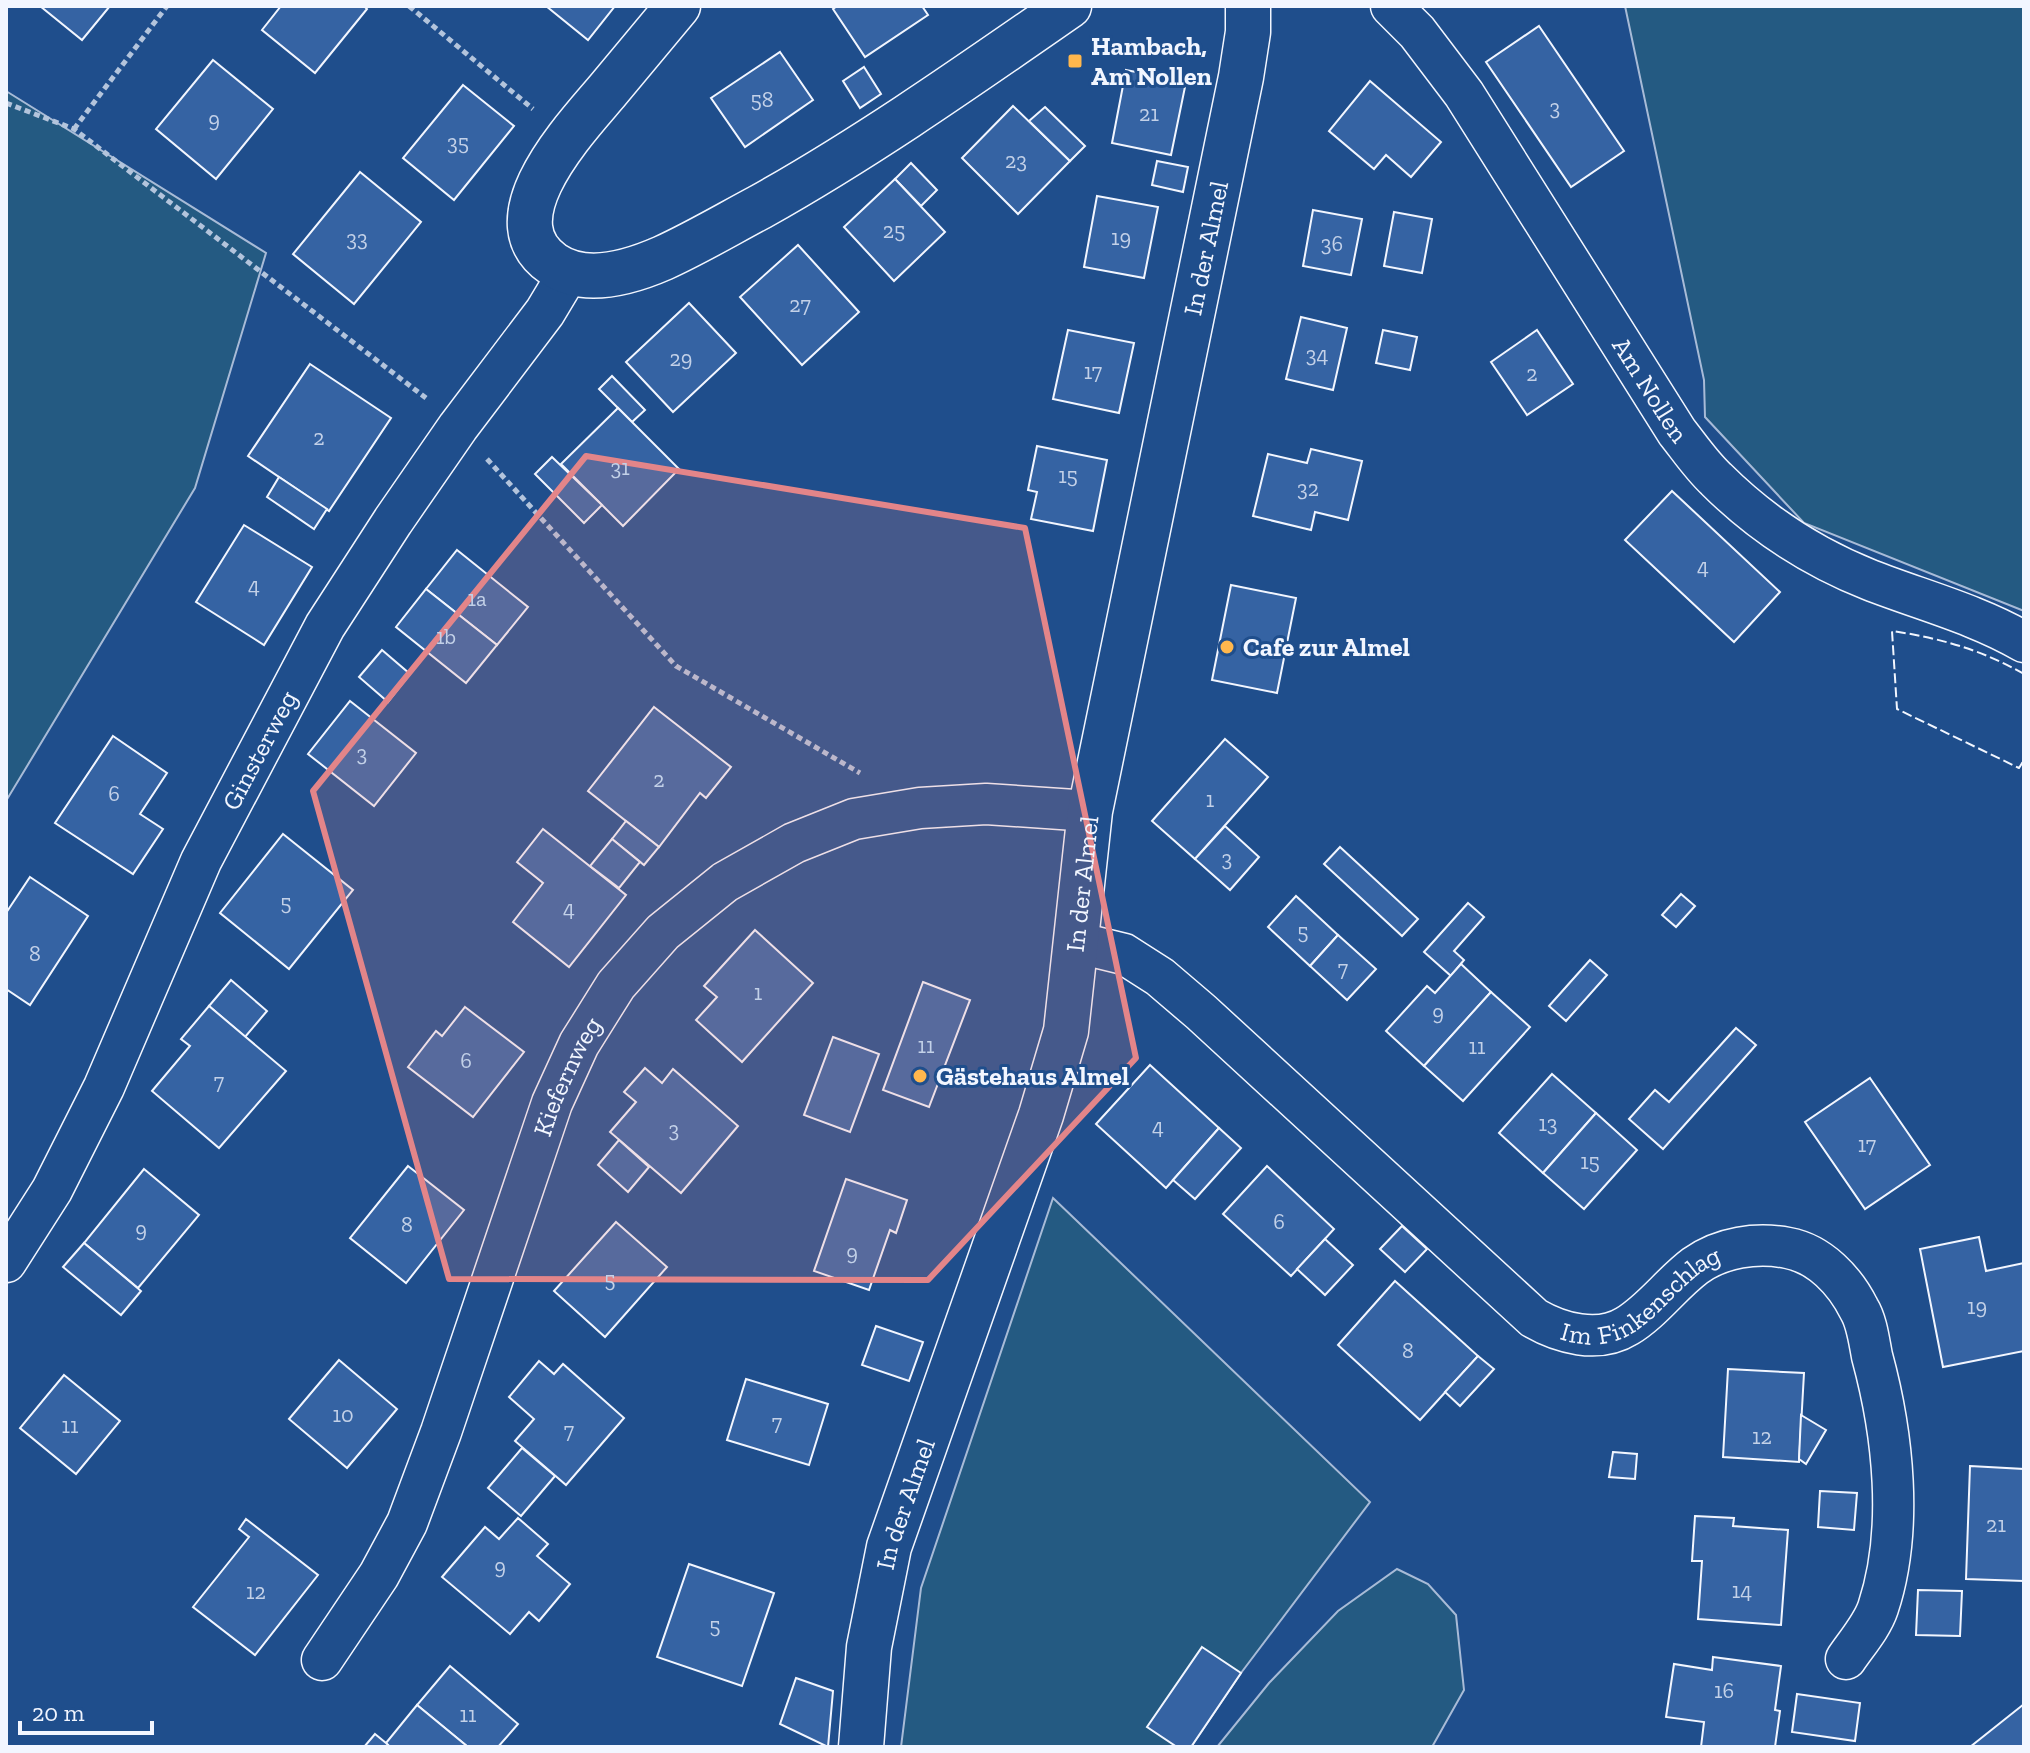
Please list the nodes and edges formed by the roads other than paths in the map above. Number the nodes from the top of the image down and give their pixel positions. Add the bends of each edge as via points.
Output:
1 (678, 6) edge
2 (1069, 6) edge
3 (1248, 6) edge
4 (1391, 6) edge
5 (569, 272) junction
6 (2024, 642) edge
7 (1090, 811) junction
8 (1075, 942) junction
9 (6, 1262) edge
10 (1846, 1659) dead end
11 (322, 1660) dead end
12 (861, 1747) edge

1 - 5 street via 568,137 538,184 531,214 534,240 554,264
2 - 5 street via 815,176 736,220 626,270 591,276
3 - 7 street, In der Almel via 1241,77
4 - 6 street, Am Nollen via 1464,94 1677,432 1714,478 1756,516 1811,552
5 - 9 street, Ginsterweg via 325,626 201,861 72,1151
7 - 8 street, In der Almel
7 - 11 street, Kiefernweg via 986,804 854,819 794,843 725,882 663,932 616,985 579,1044 552,1103 407,1523
8 - 10 street, Im Finkenschlag via 1124,954 1160,977 1548,1326 1590,1335 1626,1327 1696,1266 1753,1244 1790,1248 1816,1259 1843,1281 1861,1312 1879,1381 1891,1450 1893,1511 1888,1568 1877,1611
8 - 12 street, In der Almel via 1066,1031 1041,1115 889,1547 869,1647

